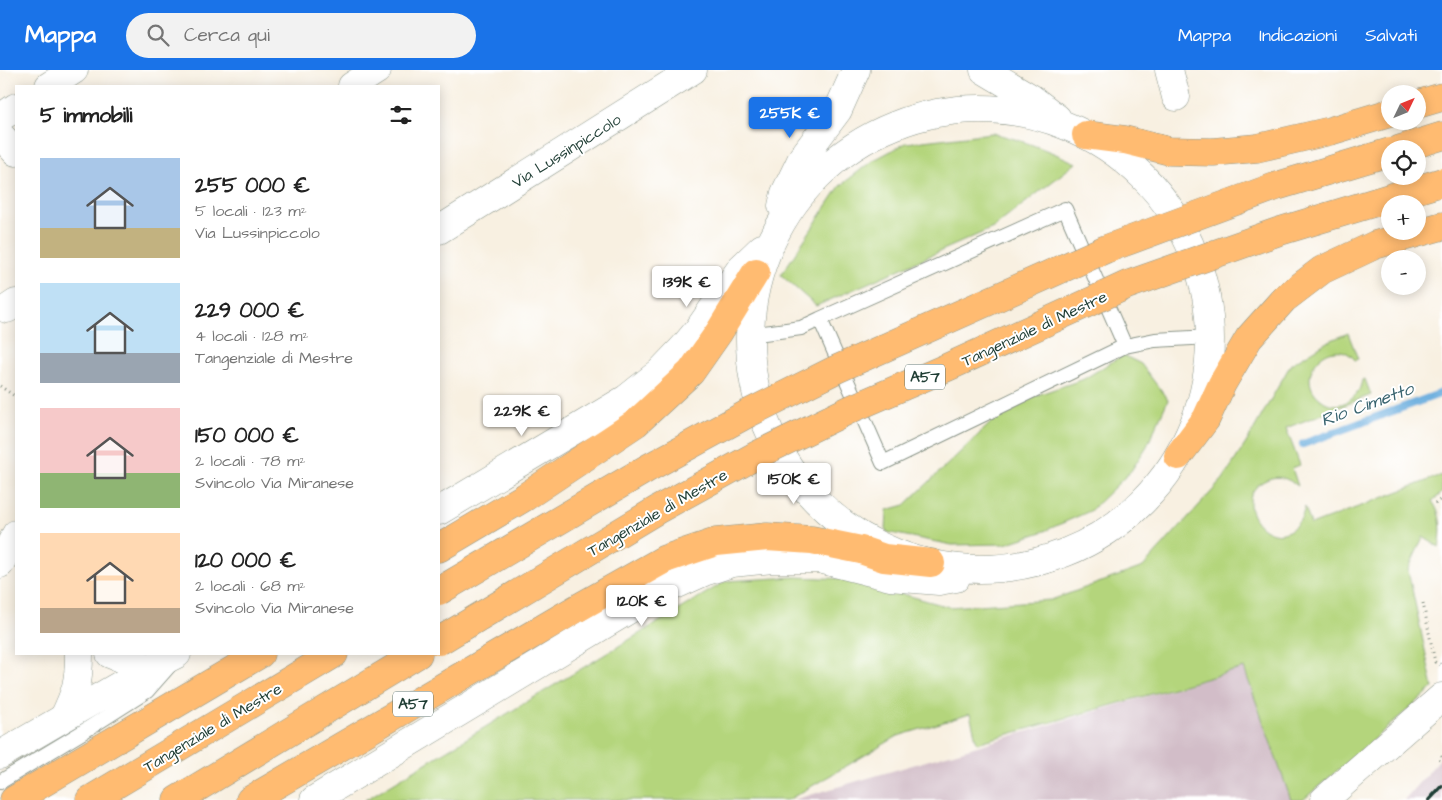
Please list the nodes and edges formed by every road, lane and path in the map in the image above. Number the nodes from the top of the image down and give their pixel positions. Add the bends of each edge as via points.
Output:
1 (74, 70) edge
2 (377, 70) edge
3 (693, 70) edge
4 (856, 70) edge
5 (984, 70) edge
6 (1169, 70) edge
7 (50, 85) edge
8 (354, 85) edge
9 (1442, 97) edge
10 (1176, 98) dead end
11 (1426, 102) edge
12 (15, 108) edge
13 (1381, 116) edge
14 (0, 118) edge
15 (1076, 130) junction
16 (0, 135) edge
17 (1442, 136) edge
18 (1426, 141) edge
19 (15, 151) edge
20 (1381, 155) edge
21 (1442, 182) edge
22 (1442, 226) edge
23 (440, 229) edge
24 (773, 235) junction
25 (756, 272) junction
26 (820, 319) junction
27 (750, 335) junction
28 (1210, 337) junction
29 (1125, 346) junction
30 (0, 386) edge
31 (15, 396) edge
32 (1178, 456) junction
33 (1442, 498) edge
34 (1435, 504) dead end
35 (440, 511) edge
36 (440, 547) edge
37 (931, 563) junction
38 (996, 572) junction
39 (440, 590) edge
40 (1423, 603) dead end
41 (440, 640) edge
42 (78, 655) edge
43 (112, 655) edge
44 (175, 655) edge
45 (180, 655) edge
46 (258, 655) edge
47 (332, 655) edge
48 (416, 655) edge
49 (1442, 665) edge
50 (151, 667) junction
51 (1442, 697) edge
52 (64, 717) junction
53 (0, 754) edge
54 (1442, 756) edge
55 (1442, 763) edge
56 (0, 782) edge
57 (14, 800) edge
58 (90, 800) edge
59 (176, 800) edge
60 (250, 800) edge
61 (314, 800) edge
62 (1324, 800) edge

1 - 7 street
2 - 8 street
3 - 23 street, Via Lussinpiccolo
4 - 24 street via 838,110 802,158 785,193
5 - 15 street via 1032,98
6 - 10 street
9 - 11 highway
12 - 14 street
13 - 15 highway via 1257,148 1213,152 1169,151
15 - 24 street via 1029,114 992,109 955,110 918,117 883,130 850,148 821,172
15 - 28 street via 1120,157 1151,186 1176,219 1194,256 1206,296
16 - 19 street
17 - 18 highway
20 - 39 highway, A57, bridge via 1277,186 1106,249 838,369 648,468
21 - 41 highway, Tangenziale di Mestre / A57, bridge via 1277,232 1127,285 852,409 757,455 657,510
22 - 32 highway via 1375,245 1322,270 1284,299 1249,338 1206,418
24 - 25 street
24 - 35 street via 740,268 698,330 660,372 626,399
25 - 27 street
25 - 36 highway via 691,372 636,423 525,497
26 - 27 lane via 801,328
26 - 29 lane via 1065,210
26 - 29 lane via 883,463
27 - 37 street via 761,409 776,443 796,475 821,503 853,530 890,550
28 - 29 lane via 1155,340
28 - 32 street via 1206,378 1196,418
30 - 31 path
32 - 38 street via 1130,513 1100,535 1035,565
33 - 34 path
37 - 38 street
37 - 60 highway, A57 via 884,558 812,540 767,537 716,542 665,559
38 - 61 street via 939,581 890,577 819,559 782,559 732,563 704,572 653,595
40 - 49 path via 1435,662
42 - 52 street via 79,677 74,698
43 - 50 street
44 - 50 street
45 - 56 lane via 147,690
46 - 57 highway
47 - 58 highway, Tangenziale di Mestre
48 - 59 highway, A57
50 - 52 street
51 - 62 street
52 - 53 street
54 - 55 path via 1439,760

